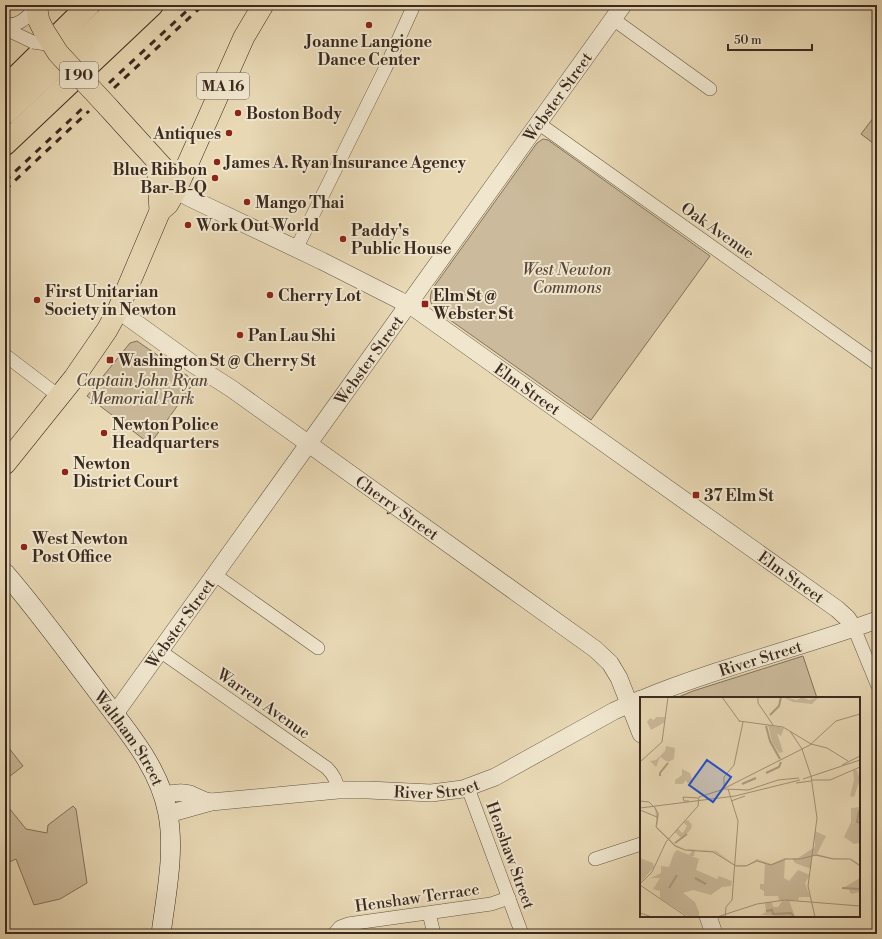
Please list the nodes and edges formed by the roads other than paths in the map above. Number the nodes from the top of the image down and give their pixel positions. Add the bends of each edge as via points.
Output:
1 (89, 5) edge
2 (121, 5) edge
3 (152, 5) edge
4 (263, 5) edge
5 (414, 5) edge
6 (623, 5) edge
7 (36, 6) edge
8 (613, 19) junction
9 (5, 25) edge
10 (43, 39) junction
11 (5, 88) edge
12 (710, 89) dead end
13 (5, 114) edge
14 (538, 124) junction
15 (5, 144) edge
16 (157, 162) junction
17 (176, 190) junction
18 (160, 211) junction
19 (296, 249) junction
20 (409, 305) junction
21 (118, 310) junction
22 (5, 355) edge
23 (877, 364) edge
24 (60, 396) junction
25 (309, 443) junction
26 (5, 464) edge
27 (5, 573) edge
28 (215, 575) junction
29 (877, 620) edge
30 (854, 628) junction
31 (318, 648) dead end
32 (160, 651) junction
33 (877, 684) edge
34 (646, 697) edge
35 (638, 700) edge
36 (114, 714) junction
37 (640, 723) edge
38 (468, 788) junction
39 (338, 790) junction
40 (164, 795) junction
41 (211, 802) junction
42 (168, 814) junction
43 (640, 844) edge
44 (595, 859) dead end
45 (509, 898) junction
46 (428, 913) junction
47 (708, 917) edge
48 (161, 934) edge
49 (334, 934) edge
50 (434, 934) edge
51 (522, 934) edge
52 (714, 934) edge

1 - 11 highway
2 - 13 highway, I 90
3 - 15 highway, I 90
4 - 17 main road, MA 16 via 244,37
5 - 19 street via 382,76
6 - 8 street, Webster Street
7 - 9 street via 22,22
7 - 10 main road
8 - 12 street
8 - 14 street, Webster Street
9 - 10 street via 14,32
10 - 16 main road, bridge
14 - 20 street, Webster Street
14 - 23 street, Oak Avenue
16 - 17 main road via 170,176
16 - 18 main road, MA 16
17 - 18 main road, MA 16 via 168,204
17 - 19 street, Elm Street
18 - 21 main road, MA 16
19 - 20 street, Elm Street
20 - 25 street, Webster Street
20 - 30 street, Elm Street via 837,609
21 - 24 main road, MA 16 via 90,356
21 - 25 street, Cherry Street
22 - 24 street
24 - 26 main road, MA 16
25 - 28 street, Webster Street
25 - 35 street, Cherry Street via 595,649 614,668
27 - 36 main road, Waltham Street via 61,642
28 - 31 street
28 - 32 street, Webster Street
29 - 30 street, River Street
30 - 33 street
30 - 34 street, River Street
32 - 36 street, Webster Street
32 - 39 street, Warren Avenue via 327,768 334,776
35 - 37 street, Cherry Street
35 - 38 street, River Street via 503,773
36 - 40 main road, Waltham Street via 149,762
38 - 39 street, River Street via 432,793
38 - 45 street, Henshaw Street
39 - 41 street, River Street
40 - 41 street, River Street via 184,793
40 - 42 main road, Waltham Street
41 - 42 street, River Street
42 - 48 main road, Waltham Street via 170,858
43 - 44 street
45 - 46 street, Henshaw Terrace via 492,904
45 - 51 street, Henshaw Street
46 - 49 street, Henshaw Terrace via 348,924 340,927
46 - 50 street
47 - 52 street

